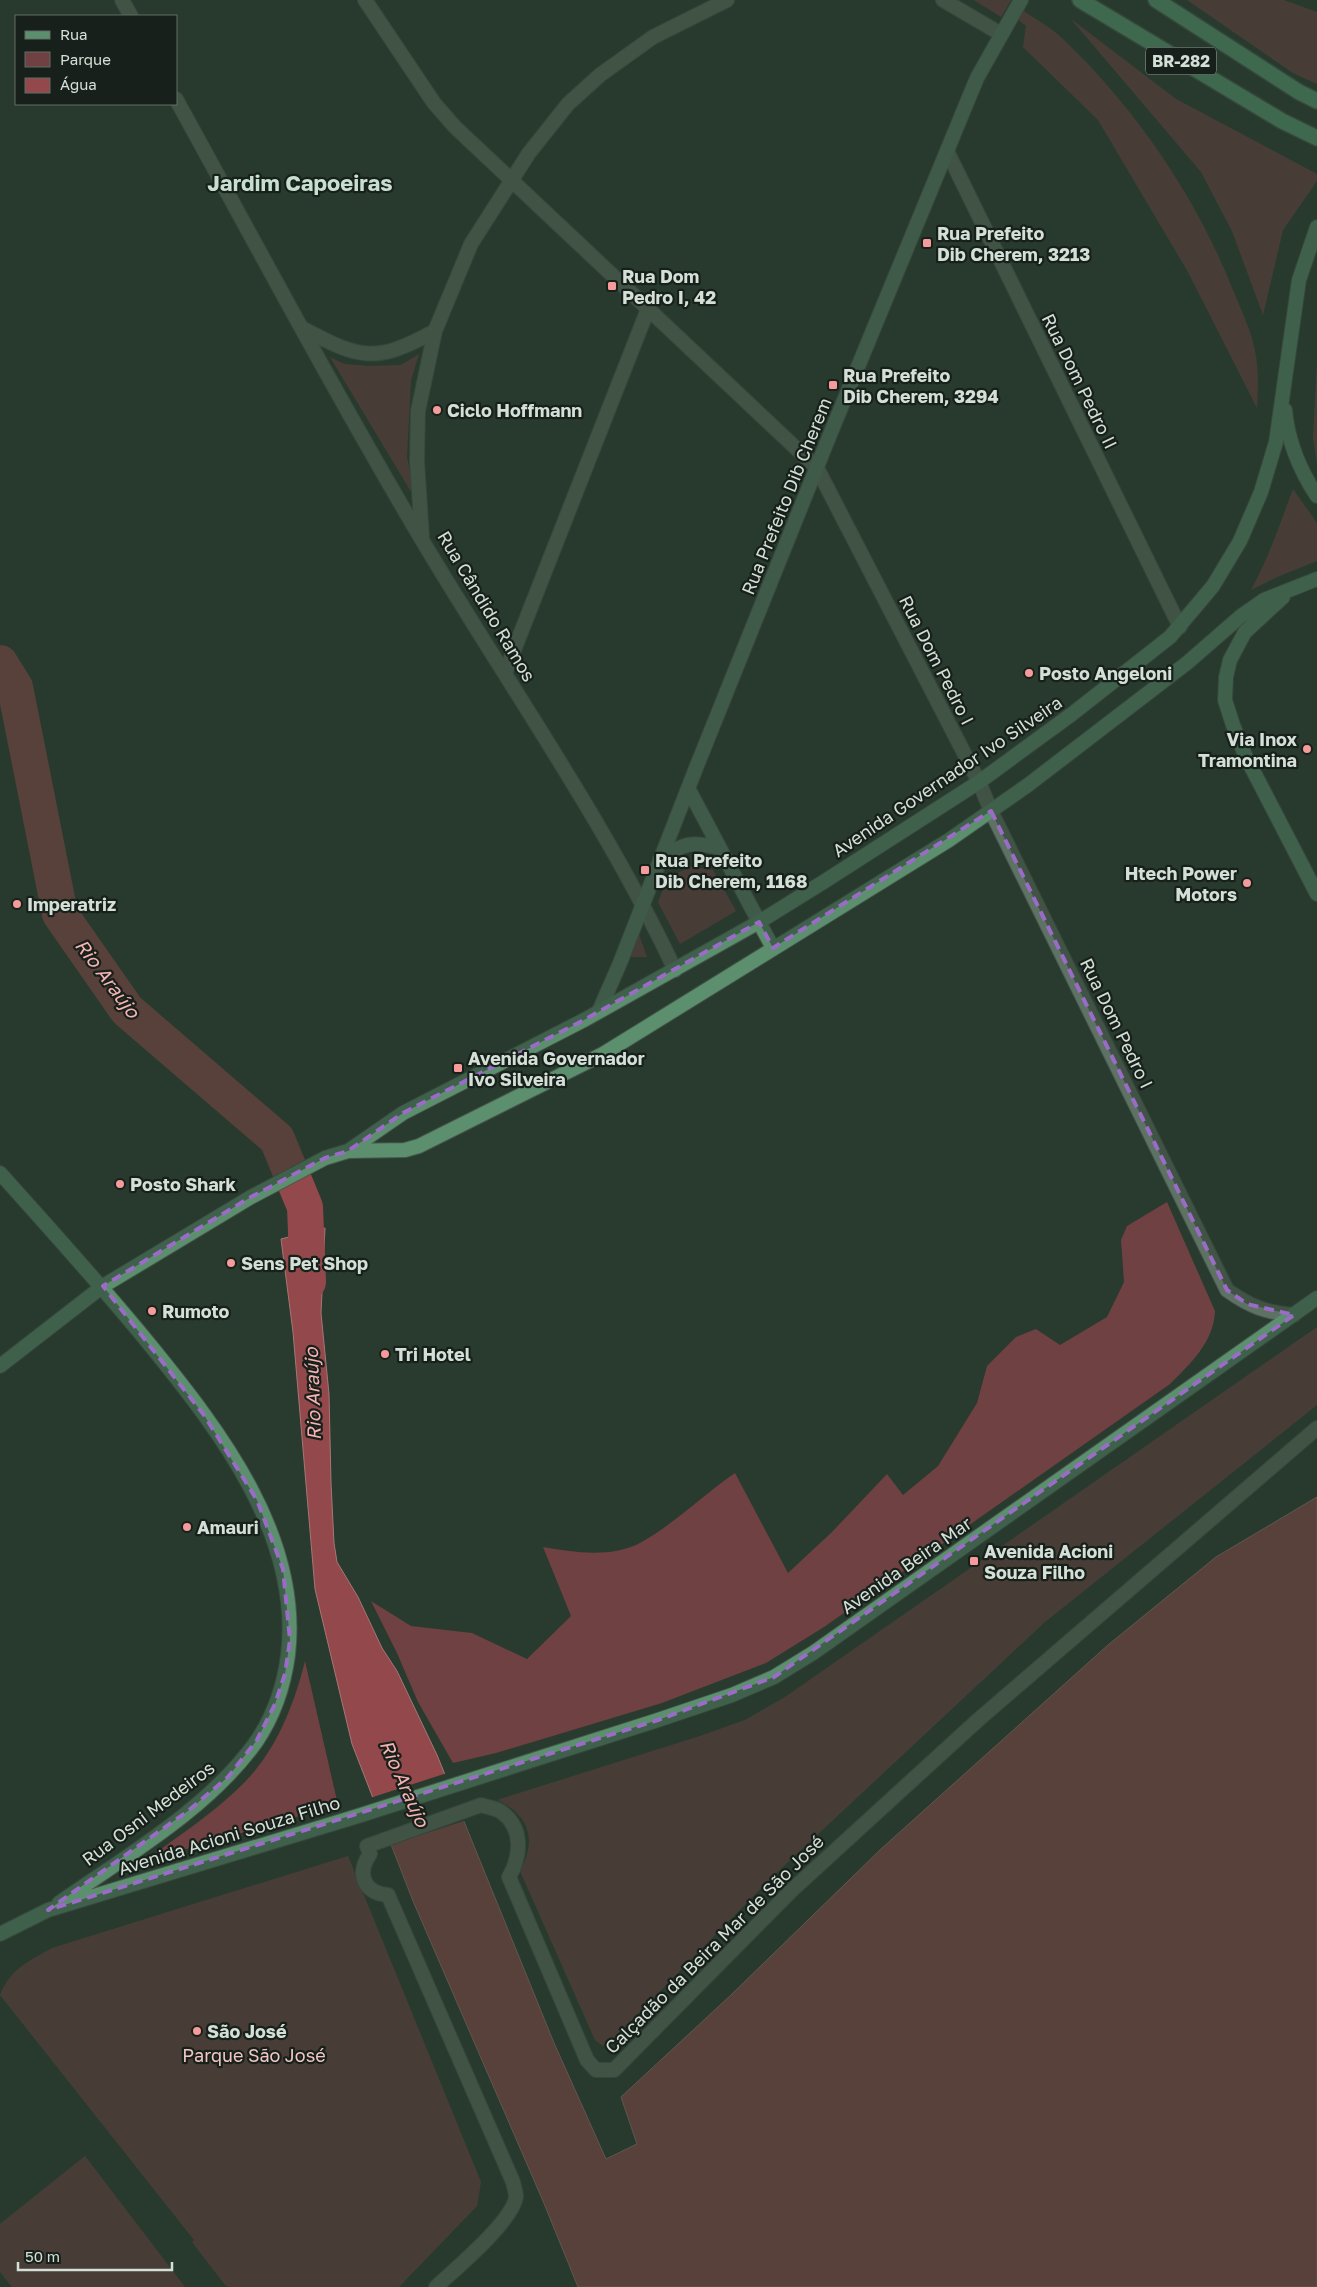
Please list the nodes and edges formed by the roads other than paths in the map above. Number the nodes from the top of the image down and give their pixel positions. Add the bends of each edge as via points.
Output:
1 (365, 0) edge
2 (727, 0) edge
3 (943, 0) edge
4 (1021, 0) edge
5 (1080, 0) edge
6 (1156, 0) edge
7 (125, 1) edge
8 (131, 15) edge
9 (1001, 34) junction
10 (1317, 101) edge
11 (178, 103) edge
12 (1317, 138) edge
13 (947, 151) junction
14 (511, 180) junction
15 (1317, 227) edge
16 (648, 308) junction
17 (301, 328) junction
18 (435, 331) junction
19 (1284, 390) junction
20 (818, 468) junction
21 (1317, 496) edge
22 (422, 540) junction
23 (1317, 579) edge
24 (1293, 588) junction
25 (1180, 627) junction
26 (505, 674) junction
27 (979, 782) junction
28 (688, 788) junction
29 (991, 811) junction
30 (719, 848) junction
31 (660, 860) junction
32 (1317, 894) edge
33 (642, 905) junction
34 (759, 922) junction
35 (773, 948) junction
36 (675, 970) junction
37 (599, 1011) junction
38 (348, 1151) junction
39 (0, 1173) edge
40 (103, 1286) junction
41 (1317, 1298) edge
42 (1294, 1315) junction
43 (0, 1366) edge
44 (1317, 1428) edge
45 (358, 1816) joint
46 (48, 1910) junction
47 (0, 1934) edge
48 (436, 2287) edge

1 - 14 street, Rua Dom Pedro I via 434,103
2 - 14 street, Rua Cândido Ramos via 653,37 600,75 568,104
3 - 9 street
4 - 9 main road, Rua Prefeito Dib Cherem
5 - 12 highway, BR-282 via 1282,121
6 - 10 highway, BR-282
7 - 8 street
9 - 13 main road, Rua Prefeito Dib Cherem via 977,78
11 - 17 street
13 - 20 main road, Rua Prefeito Dib Cherem
13 - 25 street, Rua Dom Pedro II
14 - 16 street, Rua Dom Pedro I
14 - 18 street, Rua Cândido Ramos via 471,244
15 - 19 main road, Avenida Governador Ivo Silveira via 1299,280
16 - 20 street, Rua Dom Pedro I
16 - 26 street
17 - 18 street via 340,348 366,354 405,347
17 - 22 street
18 - 22 street, Rua Cândido Ramos via 418,411 417,461
19 - 21 main road via 1292,449
19 - 25 main road, Avenida Governador Ivo Silveira via 1276,442 1261,492 1240,540 1213,586
20 - 27 street, Rua Dom Pedro I
20 - 28 main road, Rua Prefeito Dib Cherem
22 - 26 street, Rua Cândido Ramos
23 - 24 main road, Avenida Governador Ivo Silveira
24 - 29 main road, Avenida Governador Ivo Silveira via 1264,600 1241,616 1187,663
24 - 32 main road via 1245,632 1230,660 1226,700 1245,755
25 - 27 main road, Avenida Governador Ivo Silveira via 1072,714
26 - 33 street, Rua Cândido Ramos via 596,820
27 - 29 street, Rua Dom Pedro I
27 - 34 main road, Avenida Governador Ivo Silveira
28 - 30 main road
28 - 31 main road, Rua Prefeito Dib Cherem
29 - 35 main road, Avenida Governador Ivo Silveira
29 - 42 street, Rua Dom Pedro I via 1227,1290 1247,1304 1270,1312
30 - 31 main road via 699,843 678,847
30 - 34 main road
31 - 33 main road, Rua Prefeito Dib Cherem
33 - 36 street, Rua Cândido Ramos
33 - 37 main road, Rua Prefeito Dib Cherem
34 - 35 main road
34 - 36 main road, Avenida Governador Ivo Silveira
35 - 38 main road, Avenida Governador Ivo Silveira via 603,1054 419,1146 405,1150
36 - 37 main road, Avenida Governador Ivo Silveira
37 - 38 main road, Avenida Governador Ivo Silveira via 403,1113
38 - 40 main road, Avenida Governador Ivo Silveira via 325,1158 252,1197
39 - 40 main road, Rua Osni Medeiros
40 - 43 main road, Avenida Governador Ivo Silveira
40 - 46 main road, Rua Osni Medeiros via 185,1388 257,1500 283,1569 290,1640 286,1674 275,1704 257,1740 228,1777 188,1811
41 - 42 main road, Avenida Beira Mar
42 - 45 main road, Avenida Beira Mar via 774,1677 658,1720
44 - 48 street, Calçadão da Beira Mar de São José via 978,1720 792,1890 614,2070 596,2070 587,2060 509,1877 519,1850 517,1835 500,1811 481,1805 367,1846 370,1854 364,1862 364,1882 370,1890 388,1895 513,2182 516,2197 498,2228
45 - 46 main road, Avenida Acioni Souza Filho
46 - 47 main road, Avenida Acioni Souza Filho

